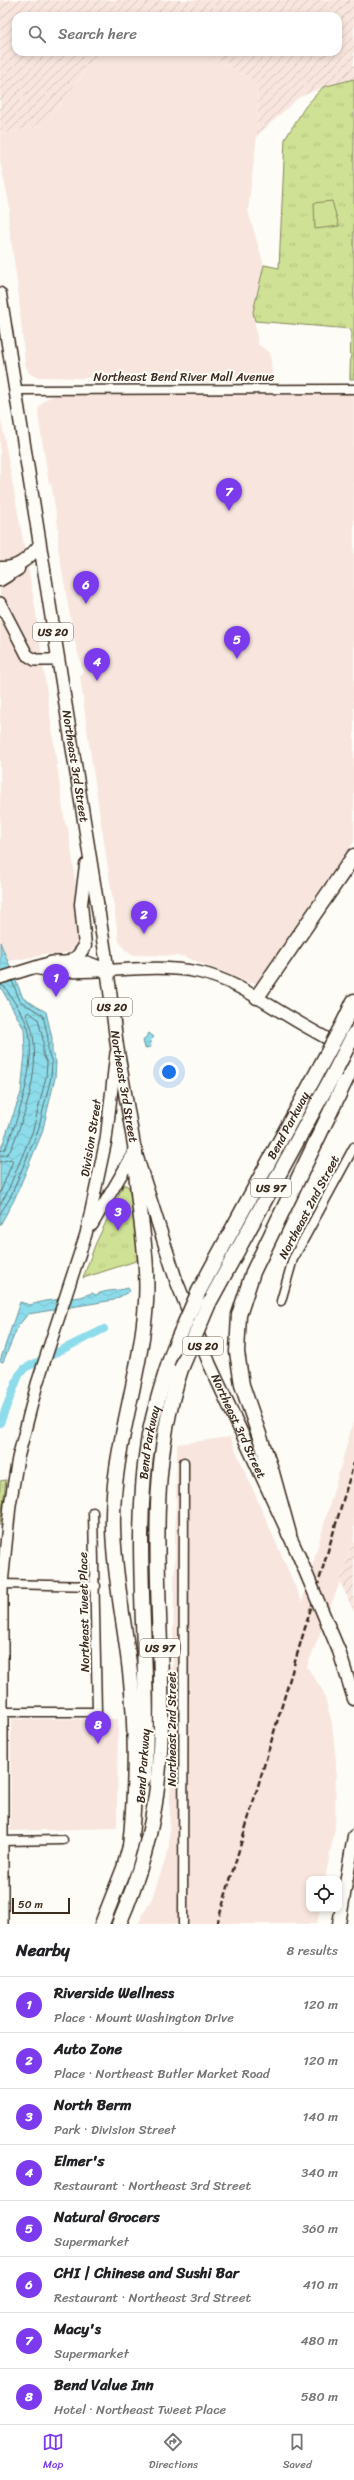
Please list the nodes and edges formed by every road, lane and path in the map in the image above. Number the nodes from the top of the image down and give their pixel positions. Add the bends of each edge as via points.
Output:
1 (0, 294) edge
2 (354, 389) edge
3 (14, 390) junction
4 (39, 546) junction
5 (28, 560) junction
6 (0, 568) edge
7 (0, 580) edge
8 (0, 603) edge
9 (58, 660) junction
10 (88, 854) junction
11 (354, 856) edge
12 (68, 962) junction
13 (34, 968) junction
14 (106, 969) junction
15 (0, 978) edge
16 (257, 996) junction
17 (354, 1002) edge
18 (354, 1034) edge
19 (117, 1046) junction
20 (354, 1053) edge
21 (354, 1063) edge
22 (340, 1076) junction
23 (354, 1147) edge
24 (135, 1151) junction
25 (86, 1234) junction
26 (281, 1301) dead end
27 (184, 1462) dead end
28 (93, 1512) dead end
29 (288, 1534) junction
30 (2, 1584) junction
31 (96, 1586) junction
32 (354, 1699) edge
33 (1, 1712) edge
34 (354, 1836) edge
35 (64, 1840) dead end
36 (1, 1841) edge
37 (130, 1847) junction
38 (349, 1894) edge
39 (2, 1924) edge
40 (102, 1924) edge
41 (119, 1924) edge
42 (183, 1924) edge
43 (339, 1924) edge

1 - 3 main road, Northeast 3rd Street / US 20
2 - 3 street, Northeast Bend River Mall Avenue
3 - 4 main road, Northeast 3rd Street / US 20
4 - 5 main road
4 - 9 main road, Northeast 3rd Street / US 20
5 - 6 main road via 9,568
5 - 7 main road
8 - 9 main road via 27,655 44,662
9 - 10 main road, Northeast 3rd Street / US 20
10 - 12 main road via 81,904 86,942 77,957
10 - 14 main road, Northeast 3rd Street / US 20
11 - 16 highway
12 - 13 main road via 43,963
12 - 14 main road via 87,962
13 - 14 main road via 54,972
13 - 15 main road
14 - 16 main road via 162,968 198,972
14 - 19 main road, Northeast 3rd Street / US 20
16 - 20 main road
17 - 37 highway, Bend Parkway / US 97, bridge via 200,1291 174,1348 153,1419 144,1480 142,1546 146,1758 139,1813
18 - 22 highway, Bend Parkway / US 97, bridge
19 - 24 main road, Northeast 3rd Street / US 20
19 - 25 main road, Division Street via 106,1140
21 - 22 highway
22 - 29 highway via 253,1272 239,1315 237,1352 242,1385 271,1469
22 - 41 highway, Bend Parkway / US 97, bridge via 209,1303 182,1369 166,1427 157,1496 156,1554 161,1718 157,1788 147,1846
23 - 26 street, Northeast 2nd Street via 293,1259
24 - 25 main road, Division Street
24 - 29 main road, Northeast 3rd Street / US 20 via 176,1280 210,1364
24 - 37 highway via 145,1260 146,1303 116,1463 113,1529 133,1706 136,1791
25 - 30 main road, Division Street via 47,1349 17,1464
27 - 42 street, Northeast 2nd Street
28 - 31 street, Northeast Tweet Place
29 - 32 main road, Northeast 3rd Street / US 20, bridge via 339,1651
30 - 31 street
30 - 33 main road, Division Street
31 - 33 street, Northeast Tweet Place via 97,1712
33 - 36 main road, Division Street
34 - 38 main road
35 - 36 street
36 - 39 main road, Division Street
37 - 40 highway, Bend Parkway / US 97
38 - 43 main road

